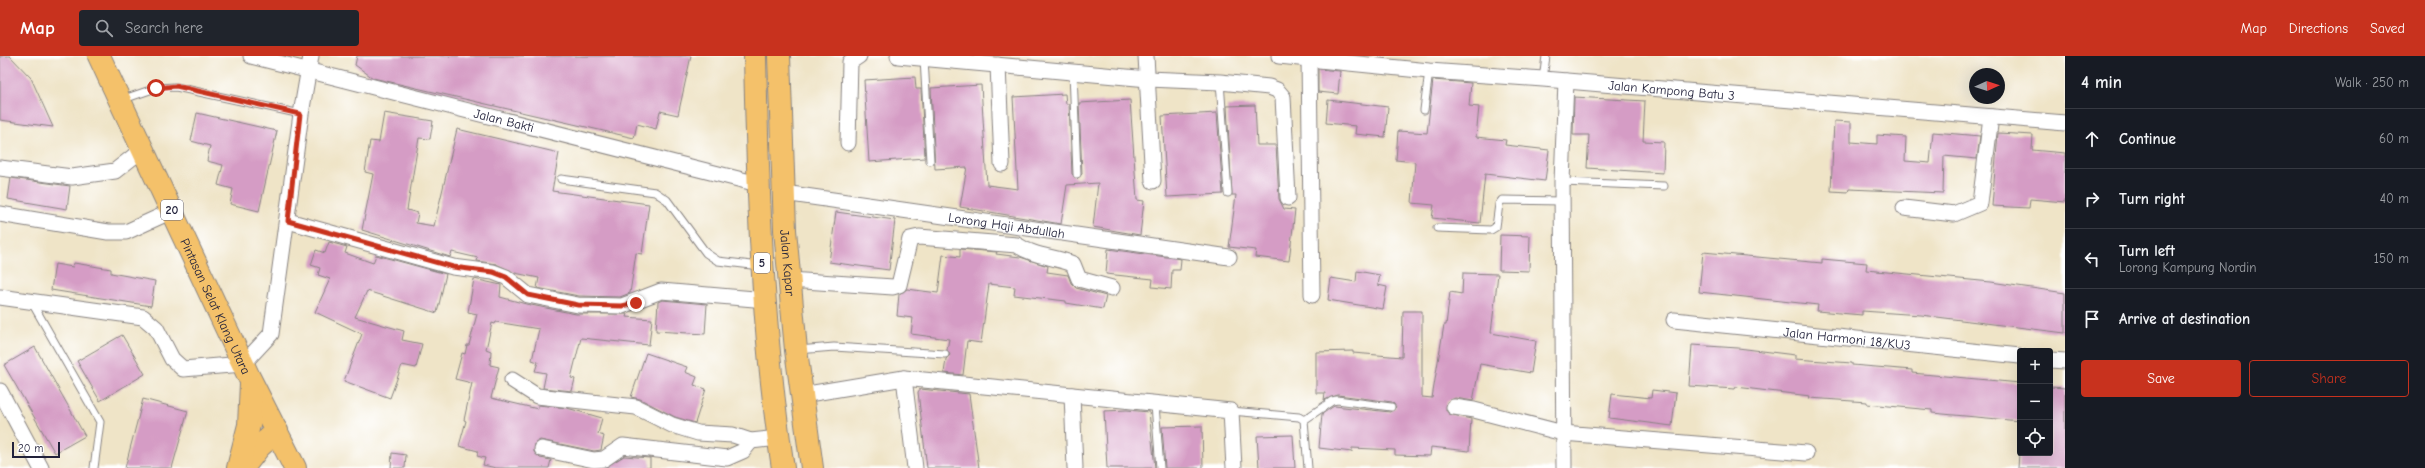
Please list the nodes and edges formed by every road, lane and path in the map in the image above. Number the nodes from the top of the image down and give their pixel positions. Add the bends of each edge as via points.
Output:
1 (99, 56) edge
2 (251, 56) edge
3 (311, 56) edge
4 (755, 56) edge
5 (898, 56) edge
6 (1146, 56) edge
7 (1278, 56) edge
8 (1546, 56) edge
9 (780, 58) edge
10 (1309, 58) junction
11 (854, 59) edge
12 (924, 59) junction
13 (998, 65) junction
14 (309, 71) junction
15 (1073, 71) junction
16 (1429, 72) junction
17 (1148, 79) junction
18 (1543, 79) junction
19 (1566, 81) junction
20 (1220, 82) junction
21 (121, 100) junction
22 (1424, 110) dead end
23 (300, 114) junction
24 (1992, 116) junction
25 (2065, 123) edge
26 (848, 143) dead end
27 (143, 149) junction
28 (930, 161) dead end
29 (1002, 164) dead end
30 (0, 168) edge
31 (1077, 174) dead end
32 (561, 179) dead end
33 (1153, 181) dead end
34 (1562, 182) junction
35 (758, 184) junction
36 (1664, 186) dead end
37 (1228, 193) dead end
38 (784, 194) junction
39 (1288, 198) dead end
40 (1562, 201) junction
41 (1904, 208) dead end
42 (172, 211) junction
43 (0, 214) edge
44 (288, 221) junction
45 (1437, 228) dead end
46 (1229, 257) dead end
47 (762, 266) junction
48 (789, 280) junction
49 (1112, 288) dead end
50 (1312, 295) dead end
51 (0, 297) edge
52 (766, 300) junction
53 (30, 301) junction
54 (1674, 320) dead end
55 (796, 350) junction
56 (945, 354) dead end
57 (2017, 356) edge
58 (2053, 360) edge
59 (2065, 361) edge
60 (247, 372) junction
61 (904, 378) junction
62 (512, 380) dead end
63 (0, 391) edge
64 (802, 395) junction
65 (1072, 396) junction
66 (1155, 405) junction
67 (1454, 407) dead end
68 (1391, 408) dead end
69 (1231, 411) junction
70 (1304, 420) junction
71 (1563, 433) junction
72 (279, 436) junction
73 (778, 438) junction
74 (751, 441) junction
75 (542, 449) dead end
76 (1806, 453) dead end
77 (41, 468) edge
78 (94, 468) edge
79 (238, 468) edge
80 (243, 468) edge
81 (255, 468) edge
82 (295, 468) edge
83 (784, 468) edge
84 (812, 468) edge
85 (915, 468) edge
86 (1075, 468) edge
87 (1160, 468) edge
88 (1234, 468) edge
89 (1308, 468) edge
90 (1564, 468) edge

1 - 21 main road, Pintasan Selat Klang Utara / 20
2 - 14 street, Jalan Bakti
3 - 14 street
4 - 35 main road, Jalan Kapar / 5
5 - 12 street
6 - 17 street
7 - 10 street, Jalan Kampong Batu 3
8 - 18 lane
9 - 38 main road, Jalan Kapar / 5
10 - 16 street, Jalan Kampong Batu 3
10 - 50 street
11 - 26 street
12 - 13 street
12 - 28 lane
13 - 15 street
13 - 29 street
14 - 23 street
14 - 35 street, Jalan Bakti
15 - 17 street
15 - 31 lane
16 - 18 street, Jalan Kampong Batu 3
16 - 22 lane
17 - 20 street
17 - 33 street
18 - 19 street, Jalan Kampong Batu 3
19 - 24 street, Jalan Kampong Batu 3
19 - 34 street
20 - 37 lane
20 - 39 street via 1269,87 1277,90 1283,97
21 - 23 lane via 156,88 176,86
21 - 27 main road, Pintasan Selat Klang Utara / 20
23 - 44 street
24 - 25 street, Jalan Kampong Batu 3
24 - 41 street via 1980,203 1954,214
27 - 30 street via 115,171 72,178
27 - 42 main road, Pintasan Selat Klang Utara / 20
32 - 47 lane via 656,192 667,200 691,229 706,253 718,261
34 - 36 lane
34 - 40 street
35 - 47 main road, Jalan Kapar / 5
38 - 46 street, Lorong Haji Abdullah
38 - 48 main road, Jalan Kapar / 5
40 - 45 lane via 1502,200 1499,204 1496,227 1491,230
40 - 71 street
42 - 43 street via 126,232 108,232
42 - 60 main road, Pintasan Selat Klang Utara / 20
44 - 52 street via 446,266 493,272 506,277 528,295 578,305 622,306 661,291
44 - 60 street via 271,334
47 - 52 main road, Jalan Kapar / 5
48 - 49 street via 893,287 900,285 906,248 910,239 919,237 1017,245 1031,254 1062,259 1073,264 1079,279
48 - 55 main road, Jalan Kapar / 5
51 - 53 street
52 - 73 main road, Jalan Kapar / 5
53 - 60 street via 143,317 156,328 172,359 184,369
53 - 78 lane via 100,422
54 - 57 street, Jalan Harmoni 18/KU3
55 - 56 lane via 834,347
55 - 64 main road, Jalan Kapar / 5
58 - 59 street
60 - 72 main road, Pintasan Selat Klang Utara / 20
60 - 79 main road via 249,426
61 - 64 street
61 - 65 street
61 - 85 street
62 - 74 street via 537,396 636,407 672,425 698,433 733,435
63 - 77 street
64 - 84 main road, Jalan Kapar / 5
65 - 66 street
65 - 86 street
66 - 69 street
66 - 87 lane
67 - 71 street
68 - 70 lane via 1337,400
69 - 70 lane via 1299,417
69 - 88 street
70 - 89 lane
71 - 76 street
71 - 90 street
72 - 80 main road via 259,447
72 - 81 main road
72 - 82 main road, Pintasan Selat Klang Utara / 20
73 - 74 street
73 - 83 main road, Jalan Kapar / 5
74 - 75 street via 743,451 727,458 623,446 604,459 594,460

